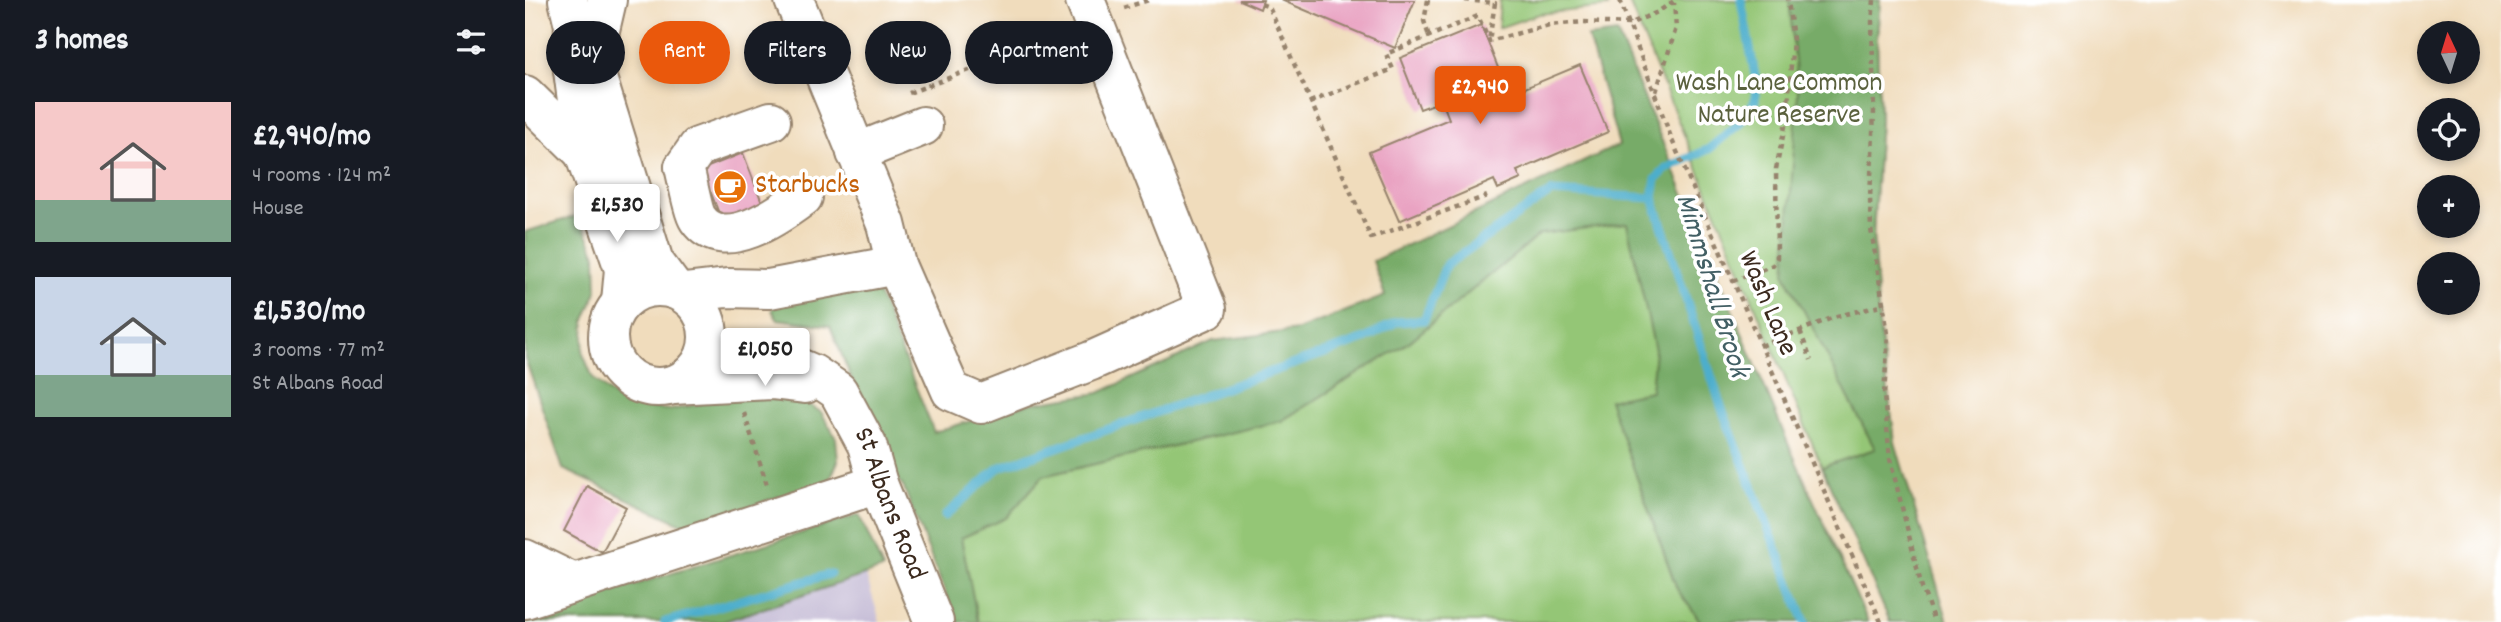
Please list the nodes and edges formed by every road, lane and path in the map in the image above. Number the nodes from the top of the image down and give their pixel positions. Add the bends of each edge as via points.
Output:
1 (568, 0) edge
2 (607, 0) edge
3 (794, 0) edge
4 (1149, 0) edge
5 (1428, 0) edge
6 (1465, 0) edge
7 (1621, 0) edge
8 (1787, 0) edge
9 (1874, 0) edge
10 (1675, 1) edge
11 (1261, 4) dead end
12 (1089, 11) edge
13 (1629, 24) junction
14 (1429, 36) junction
15 (1489, 41) junction
16 (1655, 94) junction
17 (525, 95) edge
18 (900, 97) dead end
19 (1310, 102) junction
20 (771, 121) dead end
21 (923, 126) dead end
22 (585, 153) junction
23 (856, 153) junction
24 (1487, 195) dead end
25 (803, 197) dead end
26 (896, 265) junction
27 (1733, 281) junction
28 (769, 289) junction
29 (679, 291) junction
30 (621, 302) junction
31 (1885, 305) junction
32 (1800, 331) junction
33 (1761, 346) junction
34 (706, 348) junction
35 (1811, 360) dead end
36 (672, 386) junction
37 (838, 391) junction
38 (742, 405) dead end
39 (878, 484) junction
40 (777, 517) junction
41 (525, 559) edge
42 (574, 583) junction
43 (525, 599) edge
44 (922, 619) edge
45 (1881, 622) edge
46 (1934, 622) edge

1 - 22 street
2 - 29 street via 597,78 654,262
3 - 23 street
4 - 12 path
5 - 14 path via 1424,21
6 - 15 path via 1495,3
7 - 13 path, Wash Lane
8 - 27 path via 1793,40 1787,117 1776,169 1777,258 1773,265
9 - 31 path via 1870,208
10 - 13 path
10 - 16 path via 1676,28
11 - 19 path via 1269,7
12 - 18 path
12 - 26 street via 1207,309 981,404 951,391
13 - 15 path via 1549,25
13 - 16 path, Wash Lane
14 - 15 path via 1478,16
14 - 19 path via 1386,54 1393,69
16 - 27 path, Wash Lane
17 - 22 street
19 - 24 path via 1371,238
20 - 25 street via 698,147 684,167 698,219 714,232 733,235 780,215
21 - 23 street
22 - 30 street via 624,269
23 - 26 street via 886,224
26 - 28 street
27 - 33 path, Wash Lane
28 - 29 street
28 - 34 street via 731,314
29 - 30 street via 650,287
29 - 34 street via 701,311
30 - 36 street via 607,332 614,363 631,380 654,388
31 - 32 path via 1837,316
31 - 46 path via 1884,394 1891,459
32 - 33 path
32 - 35 path
33 - 45 path, Wash Lane
34 - 36 street via 690,376
34 - 37 street, St Albans Road via 785,362
36 - 37 street via 771,380
37 - 39 street, St Albans Road via 867,445
38 - 40 path
39 - 40 street
39 - 44 street, St Albans Road
40 - 42 street
41 - 42 street
42 - 43 street

